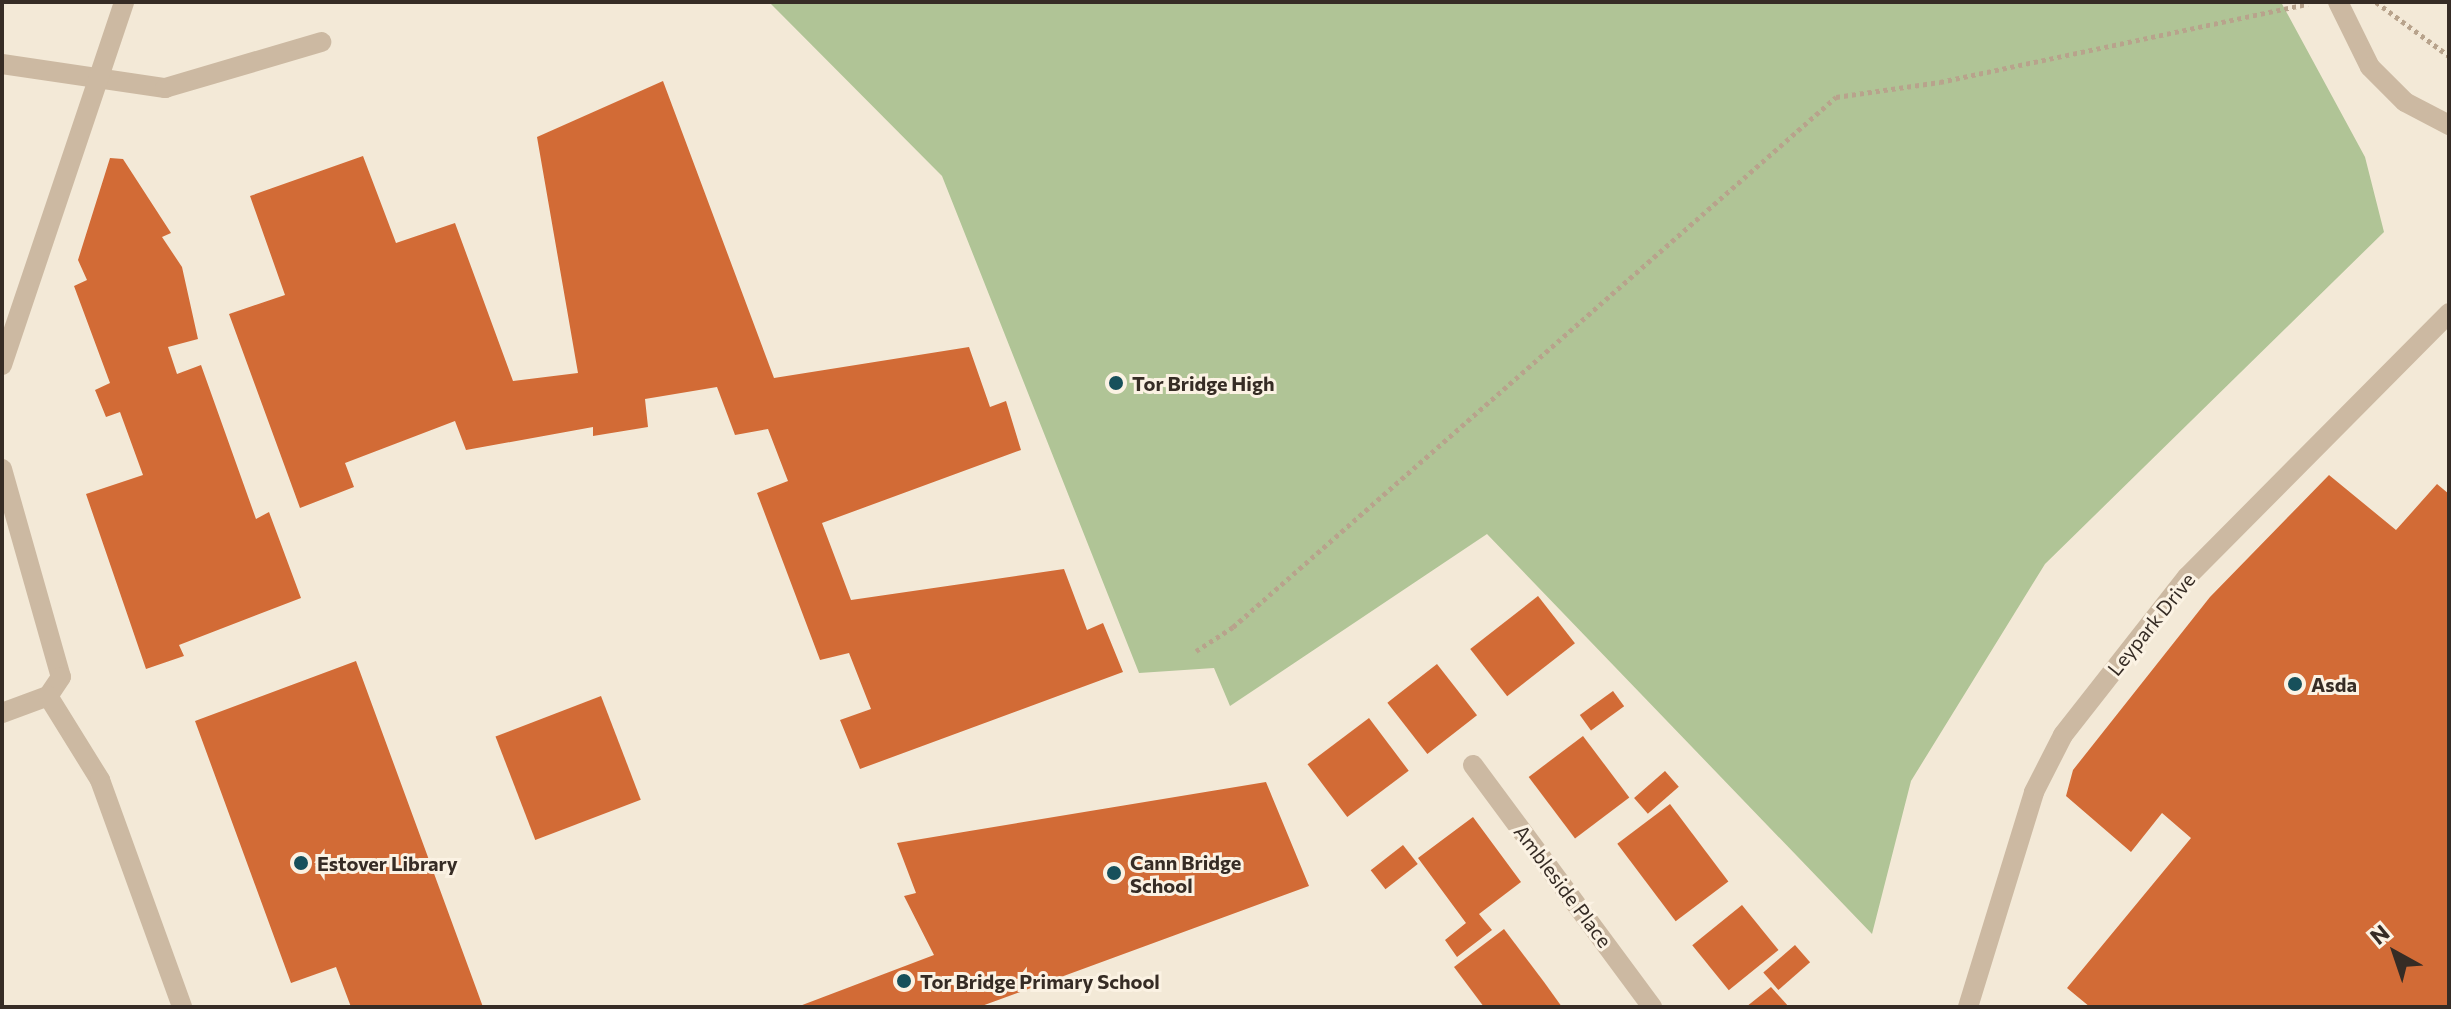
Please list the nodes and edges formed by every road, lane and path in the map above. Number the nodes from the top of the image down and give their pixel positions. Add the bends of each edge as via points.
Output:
1 (124, 2) edge
2 (2317, 2) edge
3 (2338, 2) edge
4 (2376, 2) edge
5 (321, 42) dead end
6 (2449, 56) edge
7 (2, 64) edge
8 (98, 81) junction
9 (2449, 125) edge
10 (2449, 313) edge
11 (2, 365) edge
12 (2, 469) edge
13 (1196, 651) dead end
14 (48, 696) junction
15 (2, 713) edge
16 (1473, 765) dead end
17 (182, 1007) edge
18 (1652, 1007) edge
19 (1968, 1007) edge

1 - 8 street
2 - 13 path via 1940,82 1836,97 1233,627
3 - 9 street via 2370,67 2405,102
4 - 6 path
5 - 8 street via 165,88
7 - 8 street
8 - 11 street
10 - 19 street, Leypark Drive via 2187,577 2063,735 2034,792
12 - 14 street via 61,677
14 - 15 street
14 - 17 street via 100,780
16 - 18 street, Ambleside Place

